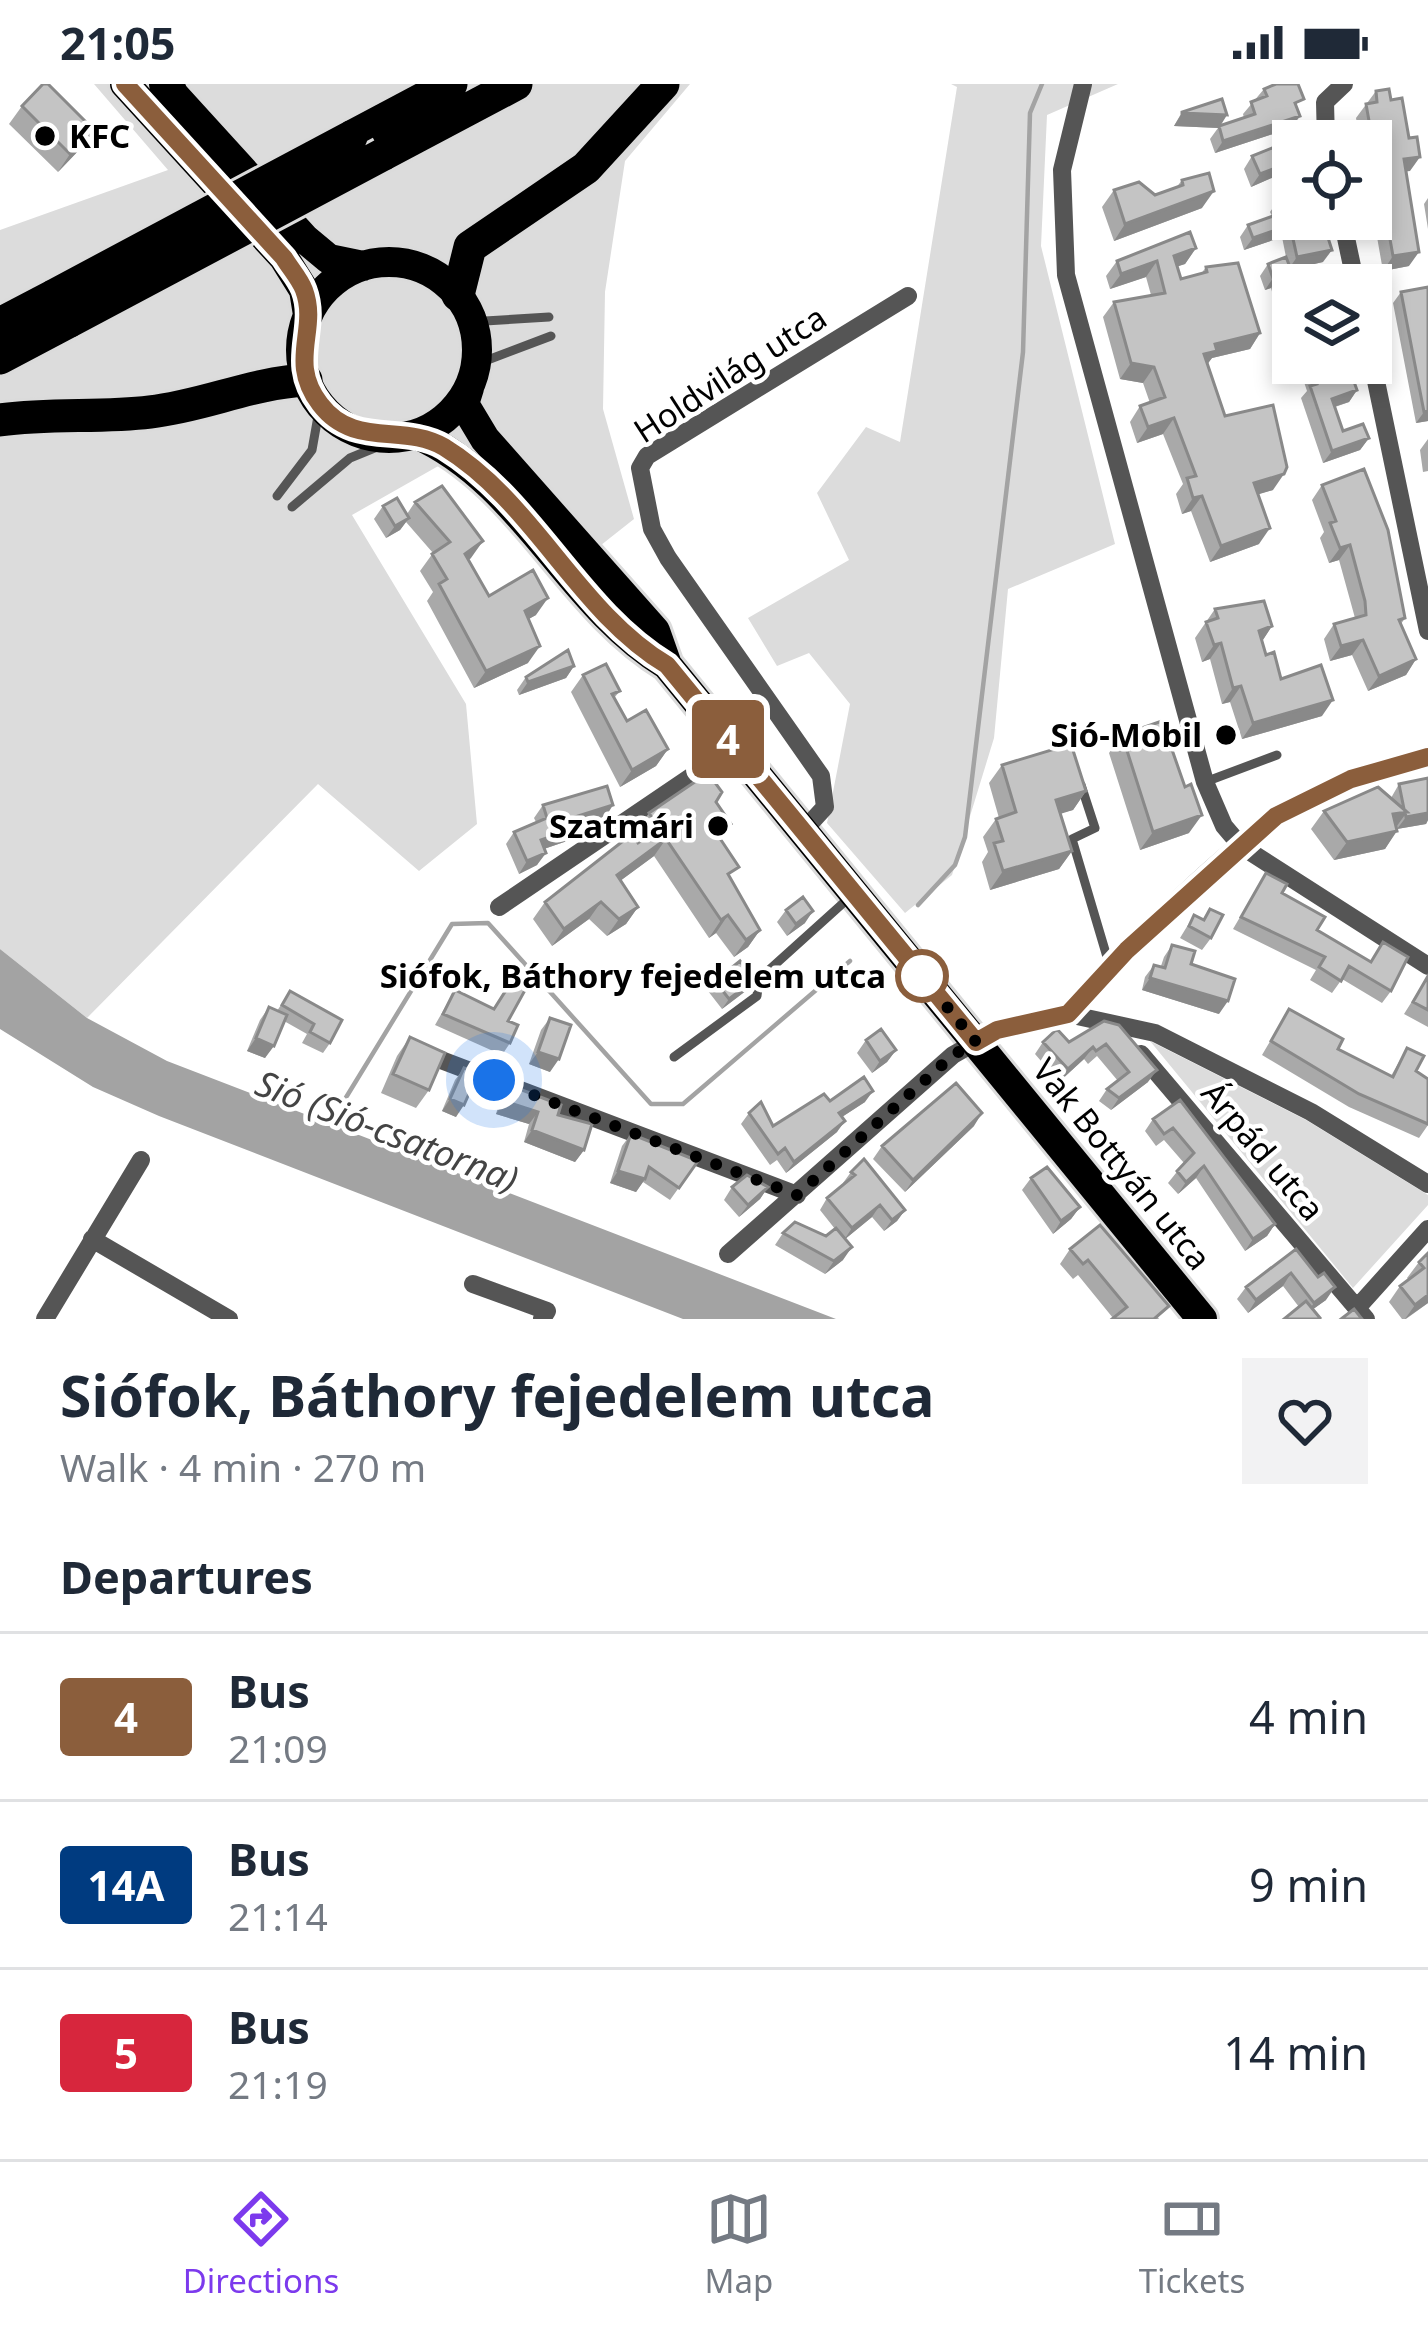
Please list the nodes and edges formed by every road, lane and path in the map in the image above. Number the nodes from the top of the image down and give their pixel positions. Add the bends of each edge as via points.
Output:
1 (125, 84) edge
2 (398, 84) edge
3 (452, 84) edge
4 (516, 84) edge
5 (663, 84) edge
6 (1083, 84) edge
7 (1343, 84) edge
8 (167, 86) edge
9 (1325, 120) edge
10 (351, 137) junction
11 (363, 266) junction
12 (908, 296) dead end
13 (464, 305) junction
14 (62, 308) junction
15 (308, 315) junction
16 (549, 317) dead end
17 (0, 324) edge
18 (551, 336) dead end
19 (0, 358) edge
20 (473, 376) junction
21 (1377, 384) edge
22 (313, 393) junction
23 (0, 420) edge
24 (407, 436) junction
25 (277, 496) dead end
26 (292, 507) dead end
27 (1428, 631) edge
28 (667, 665) junction
29 (735, 747) junction
30 (1277, 755) dead end
31 (1428, 757) edge
32 (1075, 764) edge
33 (1205, 782) junction
34 (804, 830) junction
35 (1241, 846) junction
36 (854, 893) junction
37 (499, 907) dead end
38 (1428, 966) edge
39 (1110, 967) junction
40 (1068, 1014) junction
41 (1115, 1022) junction
42 (976, 1042) junction
43 (408, 1048) edge
44 (674, 1057) dead end
45 (141, 1160) dead end
46 (1428, 1184) edge
47 (797, 1195) junction
48 (1428, 1229) edge
49 (92, 1240) junction
50 (728, 1254) dead end
51 (473, 1284) dead end
52 (1361, 1314) edge
53 (44, 1319) edge
54 (230, 1319) edge
55 (542, 1319) edge
56 (1202, 1319) edge

1 - 15 main road via 284,258 304,290
2 - 10 highway
3 - 10 highway
4 - 14 highway, bridge
5 - 13 highway via 586,168 470,247
6 - 33 street via 1062,170 1066,275
7 - 9 street via 1325,102
8 - 11 main road via 304,239 329,259
10 - 14 highway, bridge
11 - 13 main road via 415,266
11 - 15 main road via 336,279
12 - 34 street, Holdvilág utca via 647,456 640,468 652,529 668,558 821,776 825,807
13 - 16 lane via 484,321
13 - 20 main road
14 - 17 highway
14 - 19 highway
15 - 22 main road via 302,336
18 - 20 lane
20 - 24 main road via 447,416
20 - 28 main road, Vak Bottyán utca via 464,404 485,439 656,631
21 - 27 street
22 - 23 highway via 262,382 148,412
22 - 24 main road via 356,431
22 - 25 lane via 305,463
24 - 26 lane via 328,473
24 - 28 main road, Vak Bottyán utca via 443,447 488,480 634,645
28 - 29 main road, Vak Bottyán utca
29 - 34 main road, Vak Bottyán utca
29 - 37 street
30 - 33 lane
31 - 35 street via 1351,779 1276,816
32 - 39 lane via 1095,828 1072,839
33 - 35 street
34 - 36 main road, Vak Bottyán utca
35 - 38 street
35 - 39 street
36 - 42 main road, Vak Bottyán utca
36 - 44 lane via 759,979 757,996
39 - 40 street
40 - 41 street
40 - 42 street
41 - 46 street via 1155,1033 1311,1112
41 - 52 street, Árpád utca
42 - 47 street
42 - 56 main road, Vak Bottyán utca
43 - 47 street
45 - 49 street
47 - 50 street
48 - 52 street
49 - 53 street
49 - 54 street
51 - 55 street via 547,1311

